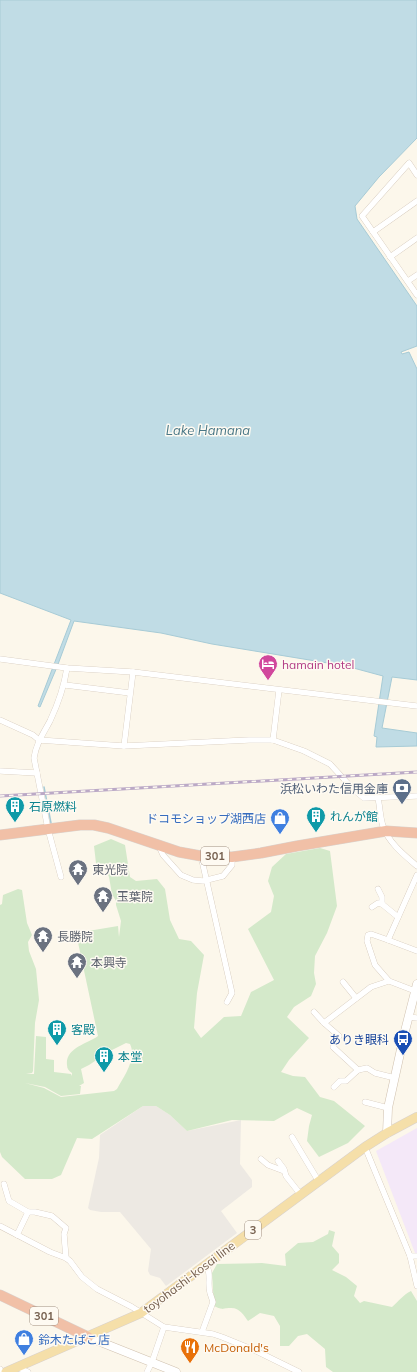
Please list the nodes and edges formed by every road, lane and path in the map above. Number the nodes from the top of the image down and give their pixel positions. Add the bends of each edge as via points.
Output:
1 (417, 175) edge
2 (417, 201) edge
3 (373, 232) junction
4 (417, 238) edge
5 (390, 257) junction
6 (417, 275) edge
7 (408, 281) junction
8 (417, 295) edge
9 (0, 659) edge
10 (67, 668) junction
11 (133, 672) junction
12 (65, 685) junction
13 (279, 690) junction
14 (130, 693) junction
15 (417, 706) edge
16 (0, 720) edge
17 (39, 740) junction
18 (273, 740) junction
19 (124, 746) junction
20 (0, 771) edge
21 (37, 773) junction
22 (417, 796) edge
23 (378, 798) junction
24 (48, 829) junction
25 (386, 831) junction
26 (417, 833) edge
27 (0, 835) edge
28 (159, 846) junction
29 (201, 856) junction
30 (232, 857) junction
31 (417, 866) edge
32 (417, 875) edge
33 (61, 877) dead end
34 (207, 880) junction
35 (378, 889) dead end
36 (382, 904) junction
37 (372, 907) dead end
38 (398, 917) junction
39 (388, 940) junction
40 (417, 951) edge
41 (389, 981) junction
42 (343, 982) dead end
43 (416, 988) edge
44 (356, 998) junction
45 (227, 1002) dead end
46 (314, 1012) dead end
47 (413, 1018) edge
48 (324, 1023) junction
49 (358, 1070) junction
50 (395, 1078) junction
51 (334, 1087) dead end
52 (365, 1102) dead end
53 (388, 1108) junction
54 (417, 1117) edge
55 (387, 1133) junction
56 (292, 1137) dead end
57 (365, 1147) junction
58 (261, 1159) dead end
59 (278, 1161) dead end
60 (284, 1170) junction
61 (319, 1182) junction
62 (4, 1184) dead end
63 (301, 1195) junction
64 (28, 1212) junction
65 (0, 1226) edge
66 (17, 1235) junction
67 (410, 1256) junction
68 (417, 1256) edge
69 (66, 1258) junction
70 (206, 1265) junction
71 (417, 1286) edge
72 (0, 1295) edge
73 (141, 1313) junction
74 (164, 1327) junction
75 (202, 1332) junction
76 (88, 1337) junction
77 (152, 1362) junction
78 (16, 1367) junction
79 (6, 1372) edge
80 (28, 1372) edge
81 (147, 1372) edge
82 (176, 1372) edge
83 (298, 1372) edge

1 - 3 street via 409,163 362,216
2 - 3 street
3 - 5 street
4 - 5 street
5 - 7 street
6 - 7 street
7 - 8 street
9 - 10 street
10 - 11 street
10 - 12 street
11 - 13 street
11 - 14 street
12 - 14 street
12 - 17 street
13 - 15 street
13 - 18 street
14 - 19 street
16 - 17 street
17 - 19 street
17 - 21 street via 34,758
18 - 19 street
18 - 23 street via 330,764 364,798
20 - 21 street
21 - 24 street
22 - 23 street
23 - 25 street
24 - 27 highway, 301
24 - 28 highway, 301 via 94,825
24 - 33 street
25 - 26 highway, 301
25 - 30 highway, 301
25 - 31 street via 399,851
28 - 29 highway, 301
28 - 34 street via 163,855 181,875 193,880
29 - 30 highway, 301
29 - 34 street
30 - 34 street via 232,865 223,876
32 - 38 street
34 - 45 street via 225,946 232,993
35 - 36 street
36 - 37 street via 378,903
36 - 38 street
38 - 39 street
39 - 40 street
39 - 41 street via 371,934 368,935 367,941 375,965
41 - 43 street
41 - 44 street via 371,987
42 - 44 street
43 - 47 main road
44 - 48 street
46 - 48 street
47 - 50 main road
48 - 49 street via 339,1036 333,1047
49 - 50 street via 367,1068 375,1073
49 - 51 street via 346,1081 340,1081
50 - 53 main road
52 - 53 street
53 - 55 main road
54 - 55 main road, toyohashi-kosai line / 3
55 - 57 main road, toyohashi-kosai line / 3
56 - 61 street
57 - 61 main road, toyohashi-kosai line / 3
57 - 67 street
58 - 60 street via 268,1165
59 - 60 street
60 - 63 street
61 - 63 main road, toyohashi-kosai line / 3
62 - 64 street via 9,1202
63 - 70 main road, toyohashi-kosai line / 3
64 - 66 street
64 - 69 street via 52,1216 66,1228
65 - 66 street
66 - 69 street
67 - 68 street
67 - 71 street
69 - 73 street via 88,1283
70 - 73 main road, toyohashi-kosai line / 3
70 - 75 street via 210,1272 208,1283 213,1302
72 - 76 highway, 301
73 - 74 street
73 - 76 main road, toyohashi-kosai line / 3
74 - 75 street
74 - 77 street
75 - 83 street via 231,1340
76 - 77 main road
76 - 78 main road, toyohashi-kosai line / 3
77 - 81 street
77 - 82 main road
78 - 79 main road, toyohashi-kosai line / 3
78 - 80 street

